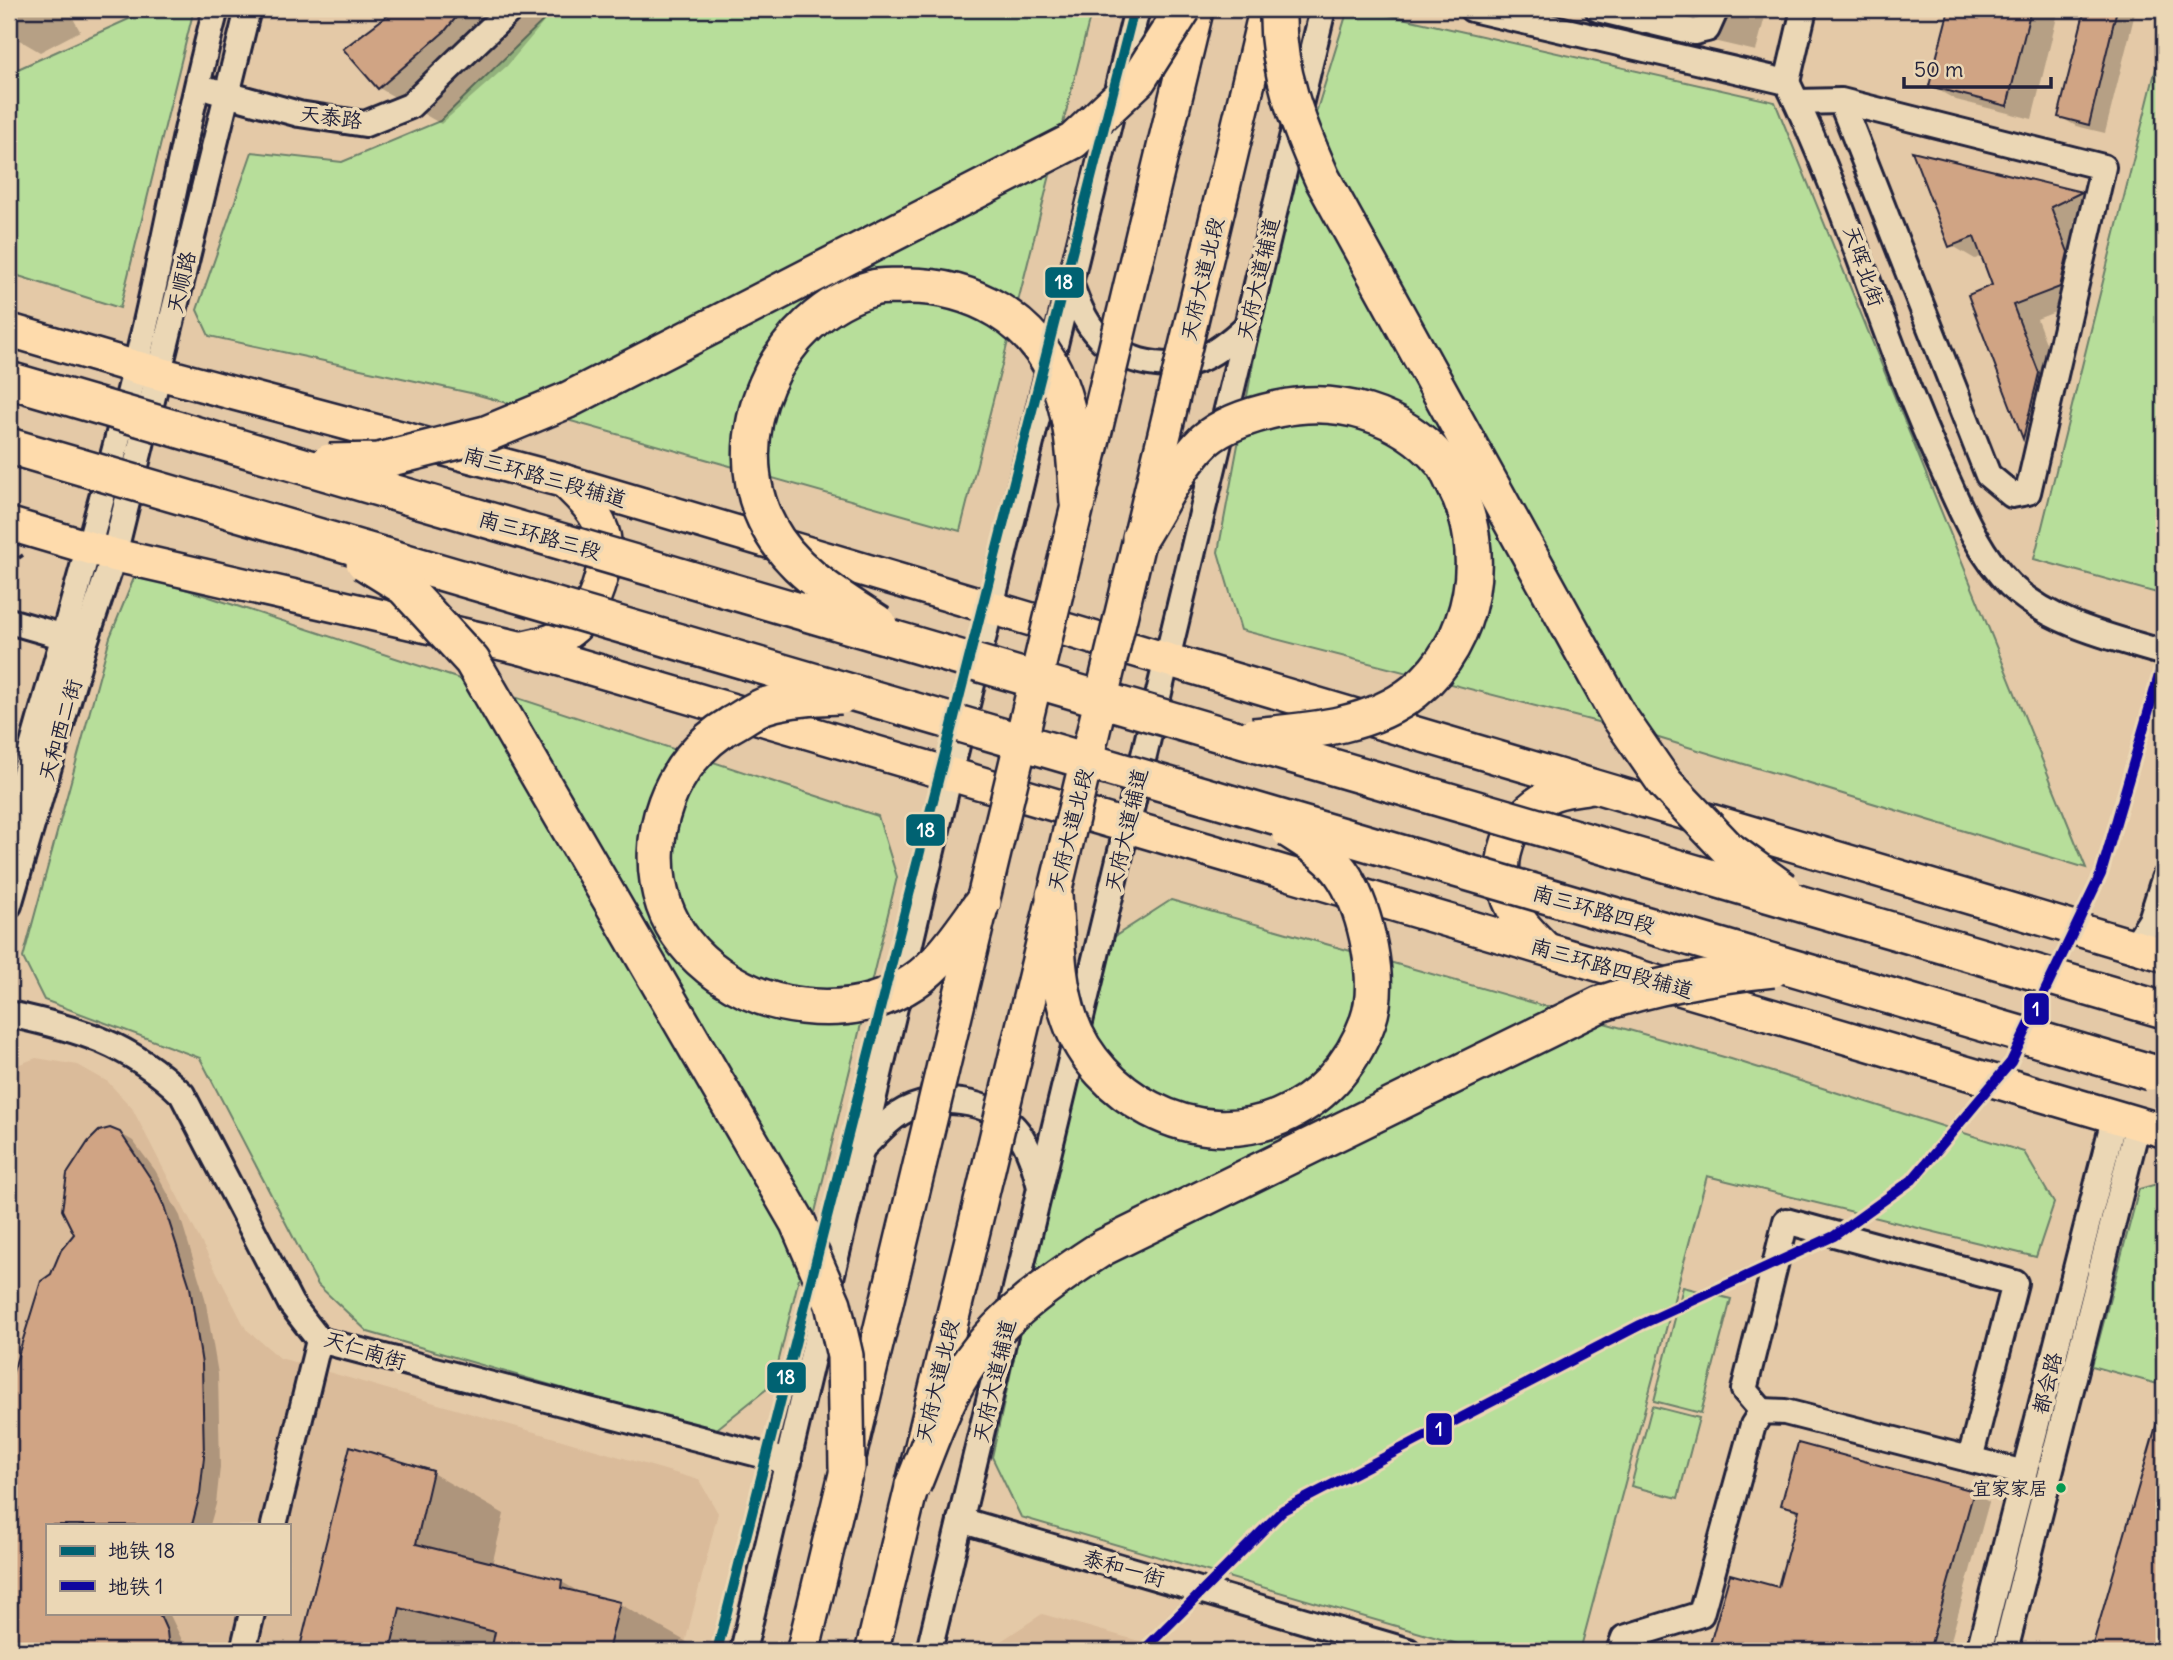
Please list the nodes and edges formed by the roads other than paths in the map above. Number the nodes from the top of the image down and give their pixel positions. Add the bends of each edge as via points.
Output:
1 (216, 9) edge
2 (248, 9) edge
3 (512, 9) edge
4 (1137, 9) edge
5 (1182, 9) edge
6 (1197, 9) edge
7 (1266, 9) edge
8 (1278, 9) edge
9 (1322, 9) edge
10 (1472, 9) edge
11 (1598, 9) edge
12 (1716, 9) edge
13 (1804, 9) edge
14 (196, 86) junction
15 (1792, 92) junction
16 (226, 93) junction
17 (1841, 101) junction
18 (1070, 283) junction
19 (1247, 326) junction
20 (9, 330) edge
21 (147, 370) junction
22 (9, 380) edge
23 (9, 446) edge
24 (289, 462) junction
25 (564, 481) junction
26 (1078, 503) junction
27 (9, 524) edge
28 (1140, 537) junction
29 (328, 540) junction
30 (102, 551) junction
31 (991, 607) junction
32 (9, 621) edge
33 (74, 639) junction
34 (908, 643) junction
35 (521, 648) junction
36 (2164, 653) edge
37 (1167, 660) junction
38 (862, 695) junction
39 (1234, 738) junction
40 (950, 774) junction
41 (1594, 786) junction
42 (1261, 812) junction
43 (1127, 826) junction
44 (9, 829) edge
45 (2164, 879) edge
46 (1054, 895) junction
47 (983, 902) junction
48 (9, 905) edge
49 (1804, 905) junction
50 (2134, 946) junction
51 (1545, 948) junction
52 (2164, 955) edge
53 (1791, 967) junction
54 (2164, 1010) edge
55 (9, 1014) edge
56 (2150, 1072) dead end
57 (2139, 1123) edge
58 (863, 1147) junction
59 (1040, 1188) junction
60 (319, 1340) junction
61 (1762, 1412) junction
62 (1970, 1460) junction
63 (789, 1462) junction
64 (847, 1468) junction
65 (2024, 1473) junction
66 (913, 1485) junction
67 (960, 1520) junction
68 (274, 1524) edge
69 (252, 1614) edge
70 (243, 1651) edge
71 (743, 1651) edge
72 (803, 1651) edge
73 (872, 1651) edge
74 (929, 1651) edge
75 (1408, 1651) edge
76 (1619, 1651) edge
77 (1979, 1651) edge
78 (2006, 1651) edge

1 - 14 street, 天顺路
2 - 16 street, 天顺路
3 - 16 street, 天泰路 via 410,106 365,124 299,114
4 - 18 street
5 - 24 highway, bridge via 1138,80 1073,141 580,394 486,434 379,461
6 - 26 main road, bridge
7 - 28 main road, 天府大道北段, bridge
8 - 49 highway, bridge via 1283,73 1300,130 1322,178 1618,715 1665,783 1728,849
9 - 19 street, 天府大道辅道
10 - 15 street
11 - 12 street via 1694,32 1707,29
13 - 15 street
14 - 16 street, 天泰路
14 - 21 street, 天顺路
15 - 17 street
15 - 36 street, 天晖北街 via 1843,207 1912,404 1986,556 2011,585 2041,608 2081,628
16 - 21 street, 天顺路
17 - 17 street via 2103,167 2028,492 2012,495 1988,475
18 - 19 street via 1082,315 1099,338 1127,357 1157,365 1200,360 1223,348
18 - 31 street
19 - 37 street, 天府大道辅道
20 - 21 main road, 南三环路三段辅道
21 - 25 main road, 南三环路三段辅道
21 - 30 street, 天顺路
22 - 24 highway, 南三环路三段, bridge
23 - 29 highway, bridge
24 - 34 highway, 南三环路三段, bridge
25 - 31 main road, 南三环路三段辅道
25 - 35 main road via 589,505 604,537 601,576 592,604 573,629 552,641
26 - 34 highway, bridge via 1073,434 1059,382 1021,326 977,297 934,286 874,287 826,310 783,351 760,398 751,444 755,491 769,528 808,577
26 - 47 main road, bridge
27 - 30 main road
28 - 39 highway, bridge via 1183,467 1207,439 1255,415 1306,403 1353,407 1396,424 1442,461 1464,502 1473,550 1472,594 1444,660 1422,684 1387,708 1342,724
28 - 46 main road, 天府大道北段, bridge
29 - 38 highway, bridge
29 - 64 highway, bridge via 404,587 472,661 798,1223 833,1304 845,1356
30 - 33 street, 天和西二街
30 - 35 main road
31 - 37 main road, 南三环路三段辅道
31 - 40 street
32 - 33 street
33 - 44 street, 天和西二街
33 - 48 street, 天和西二街
34 - 39 highway, 南三环路三段, bridge
35 - 40 main road
37 - 41 main road, 南三环路三段辅道
37 - 43 street, 天府大道辅道
38 - 42 highway, 南三环路四段, bridge
38 - 47 highway, bridge via 765,705 715,734 683,765 664,808 656,852 664,905 690,949 730,985 779,1004 825,1009 866,1004 914,981 948,948
39 - 49 highway, bridge
40 - 43 main road, 南三环路四段辅道
40 - 58 street
41 - 50 main road, 南三环路三段辅道
41 - 51 main road via 1550,795 1529,809 1509,835 1502,861 1505,894 1518,918
42 - 46 highway, bridge via 1324,853 1345,877 1368,941 1373,979 1369,1018 1351,1059 1324,1090 1294,1111 1252,1127 1214,1128 1167,1118 1128,1097 1100,1070 1071,1023 1060,984
42 - 53 highway, 南三环路四段, bridge
43 - 51 main road, 南三环路四段辅道
43 - 59 street, 天府大道辅道
45 - 50 street via 2151,920
46 - 66 main road, 天府大道北段, bridge
47 - 64 main road, bridge
49 - 54 highway, bridge
50 - 52 main road, 南三环路三段辅道
51 - 57 main road, 南三环路四段辅道
53 - 56 highway, 南三环路四段, bridge
53 - 66 highway, bridge via 1710,975 1600,1004 1104,1247 1037,1291 986,1340 953,1389
55 - 60 street, 天仁南街 via 65,1026 120,1048 155,1068 182,1094 291,1304
57 - 65 street, 都会路
57 - 78 street, 都会路
58 - 59 street via 898,1115 923,1103 959,1101 988,1110 1017,1130 1032,1157
58 - 63 street
59 - 67 street, 天府大道辅道
60 - 63 street, 天仁南街
60 - 68 street
61 - 62 street via 1785,1412
61 - 62 street via 1744,1390 1786,1221 2015,1283
61 - 76 street via 1753,1425 1701,1614 1624,1639
62 - 65 street
63 - 71 street
64 - 72 main road
65 - 77 street, 都会路
66 - 73 main road, 天府大道北段
67 - 74 street, 天府大道辅道
67 - 75 street, 泰和一街
69 - 70 street

